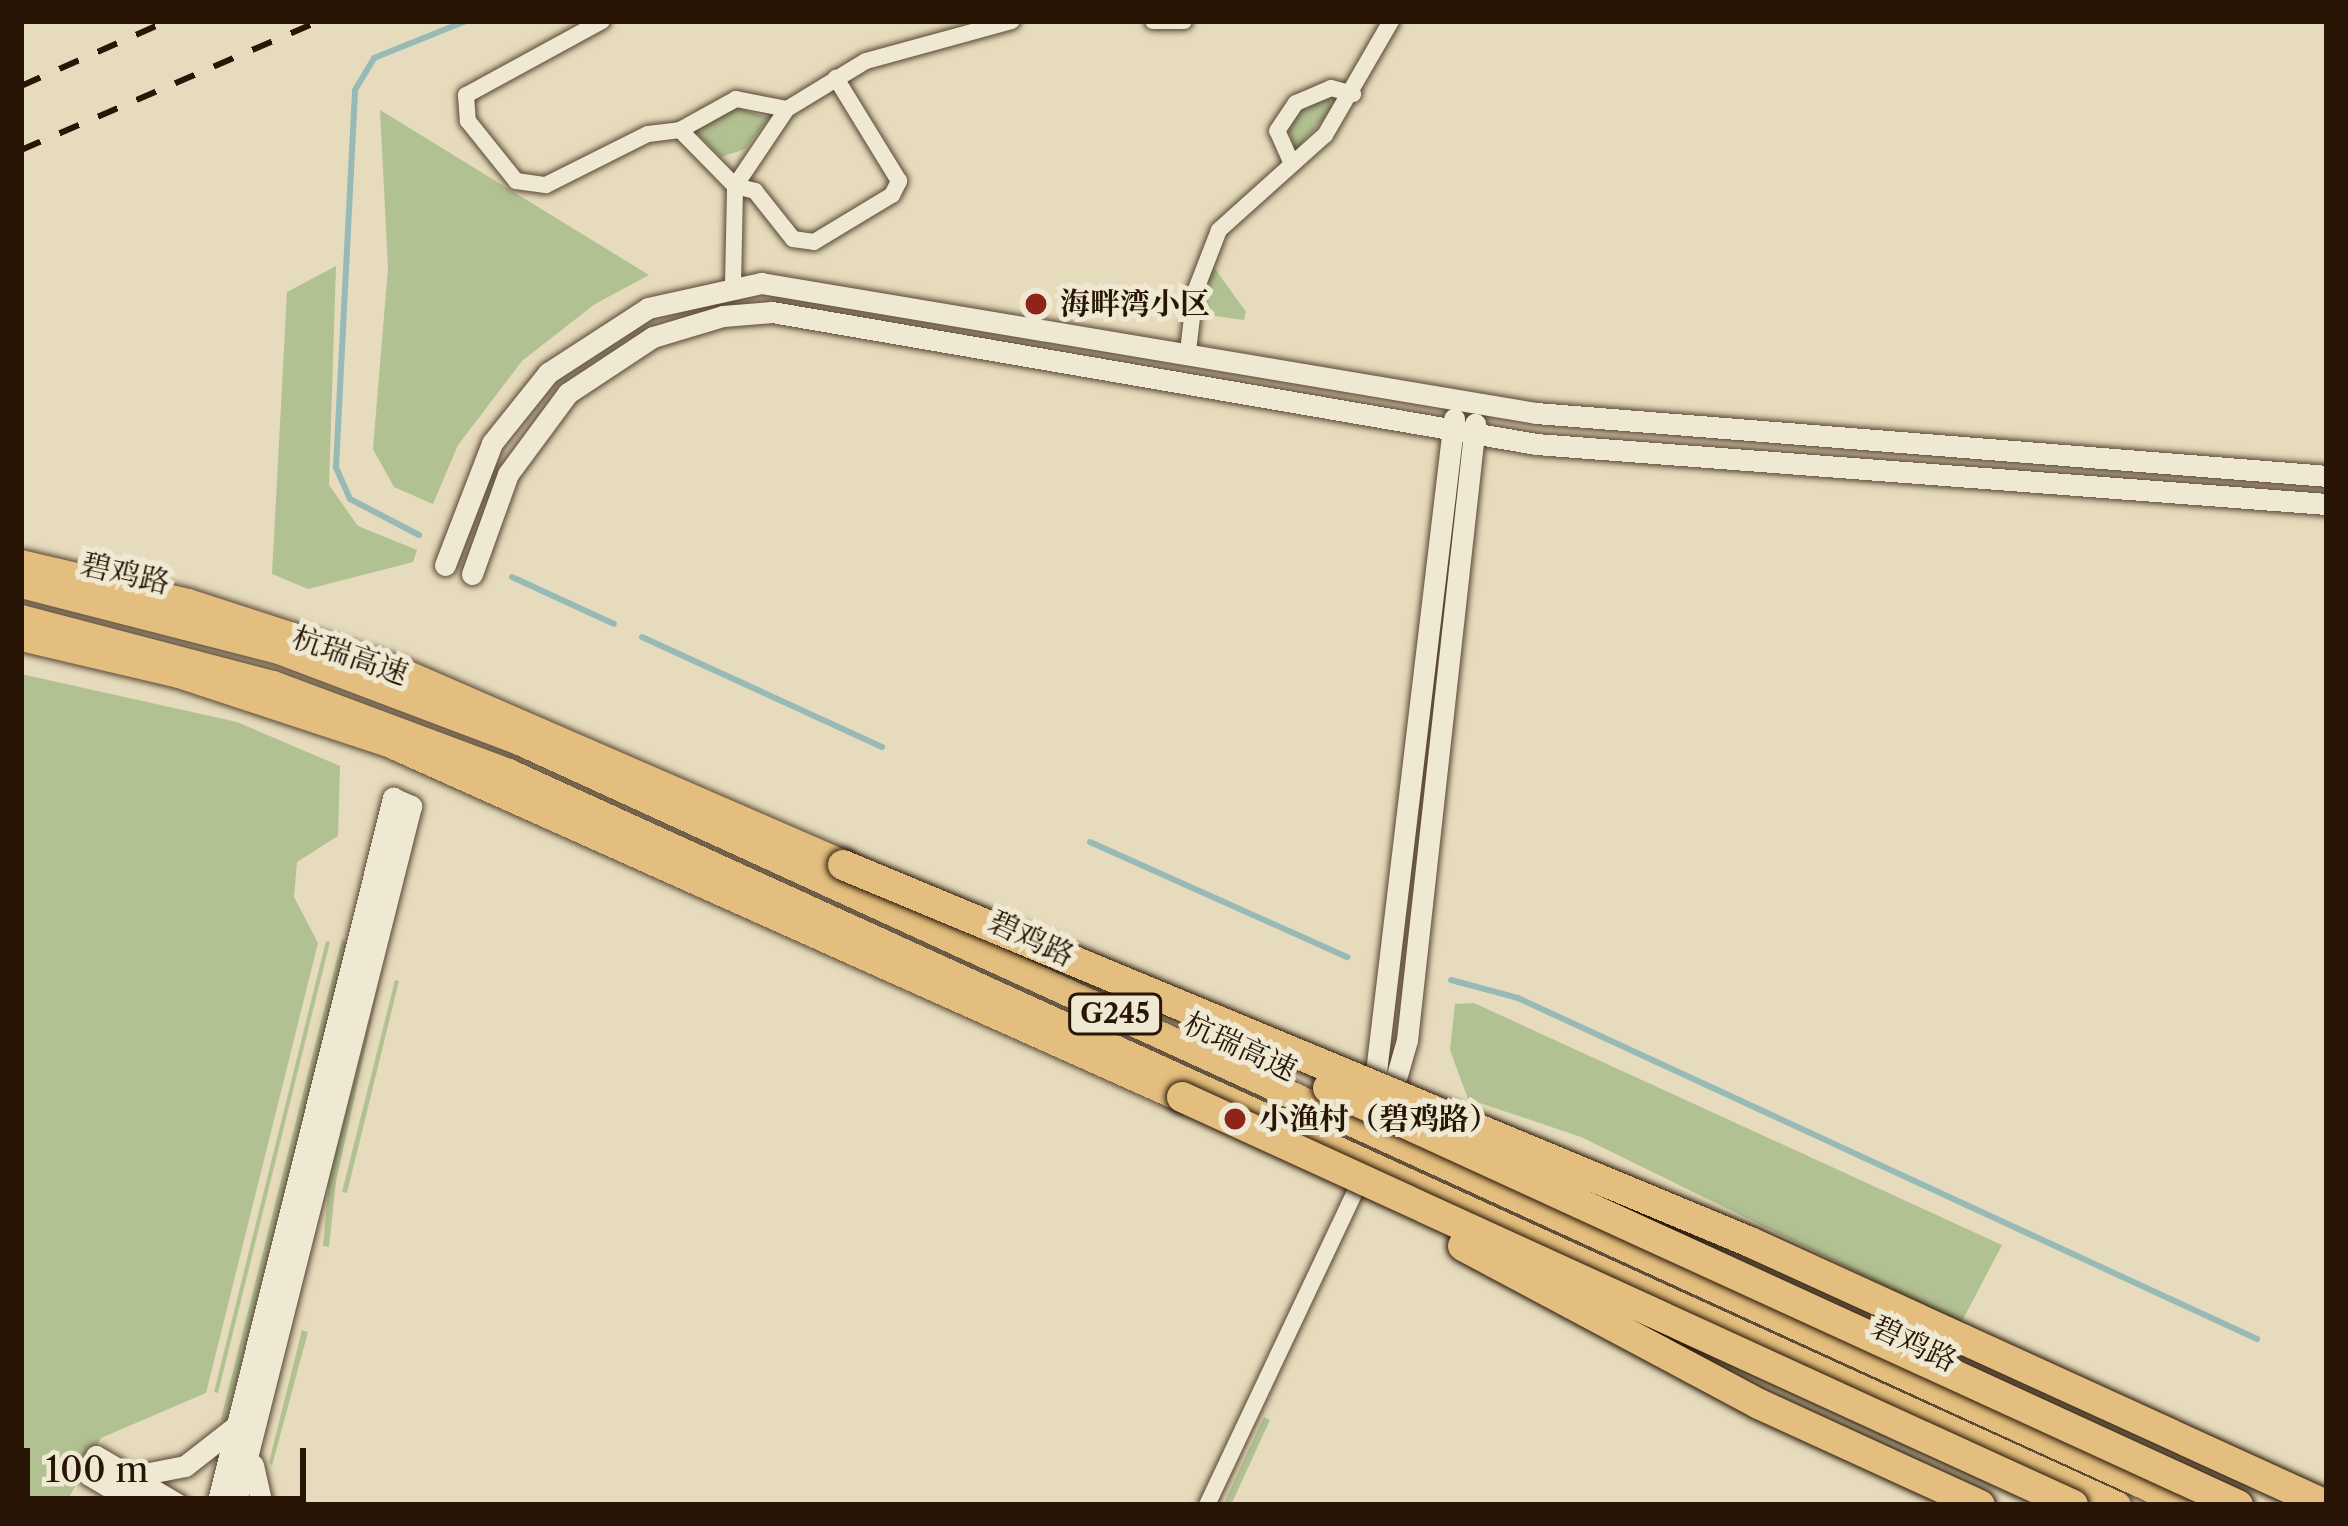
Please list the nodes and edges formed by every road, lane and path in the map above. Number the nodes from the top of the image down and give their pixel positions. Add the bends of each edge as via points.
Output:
1 (602, 21) edge
2 (1012, 21) edge
3 (1153, 21) edge
4 (1184, 21) edge
5 (1391, 21) edge
6 (836, 79) junction
7 (1352, 94) junction
8 (787, 109) junction
9 (680, 130) junction
10 (1292, 164) junction
11 (735, 186) junction
12 (734, 285) junction
13 (1188, 351) junction
14 (1467, 402) junction
15 (1463, 433) junction
16 (2327, 476) edge
17 (2327, 504) edge
18 (21, 565) edge
19 (445, 565) joint
20 (472, 574) joint
21 (21, 584) edge
22 (21, 619) edge
23 (21, 636) edge
24 (843, 865) junction
25 (1182, 1097) junction
26 (1364, 1128) junction
27 (1369, 1164) junction
28 (237, 1426) junction
29 (252, 1446) junction
30 (126, 1473) junction
31 (140, 1505) edge
32 (179, 1505) edge
33 (217, 1505) edge
34 (236, 1505) edge
35 (262, 1505) edge
36 (1207, 1505) edge
37 (1980, 1505) edge
38 (2073, 1505) edge
39 (2117, 1505) edge
40 (2187, 1505) edge
41 (2238, 1505) edge
42 (2326, 1505) edge

1 - 9 street via 466,95 468,121 505,172 546,185 648,134
2 - 6 street via 888,54
3 - 4 street
5 - 7 street
6 - 8 street
6 - 11 street via 895,170 892,195 805,242 784,231 755,191
7 - 10 street via 1325,135
7 - 10 street via 1331,88 1296,103 1277,131
8 - 9 street via 736,99
8 - 11 street
9 - 11 street
10 - 13 street via 1219,230 1195,292
11 - 12 street
12 - 13 street via 819,287
12 - 19 street via 648,308 548,373 492,443
13 - 14 street
14 - 15 street
14 - 16 street
15 - 17 street
15 - 20 street via 823,316 723,316 630,349 551,410 508,474
15 - 26 street via 1407,1040 1399,1083
18 - 24 highway, 杭瑞高速 via 188,604 404,674
19 - 20 street
21 - 26 highway, 碧鸡路 / G245 via 198,626 439,707
22 - 27 highway, 碧鸡路 / G245 via 273,684 488,764
23 - 25 highway via 178,673 389,742
24 - 41 highway, 杭瑞高速, bridge
24 - 42 highway, bridge via 1750,1242
25 - 37 highway, bridge via 1759,1404
25 - 38 highway, bridge
26 - 40 highway, 碧鸡路 / G245
27 - 36 street
27 - 39 highway, 碧鸡路 / G245
28 - 29 street via 393,798 411,806
28 - 30 street via 185,1466 146,1478
28 - 33 street
29 - 34 street
29 - 35 street
30 - 31 street via 96,1456 89,1474
30 - 32 street

